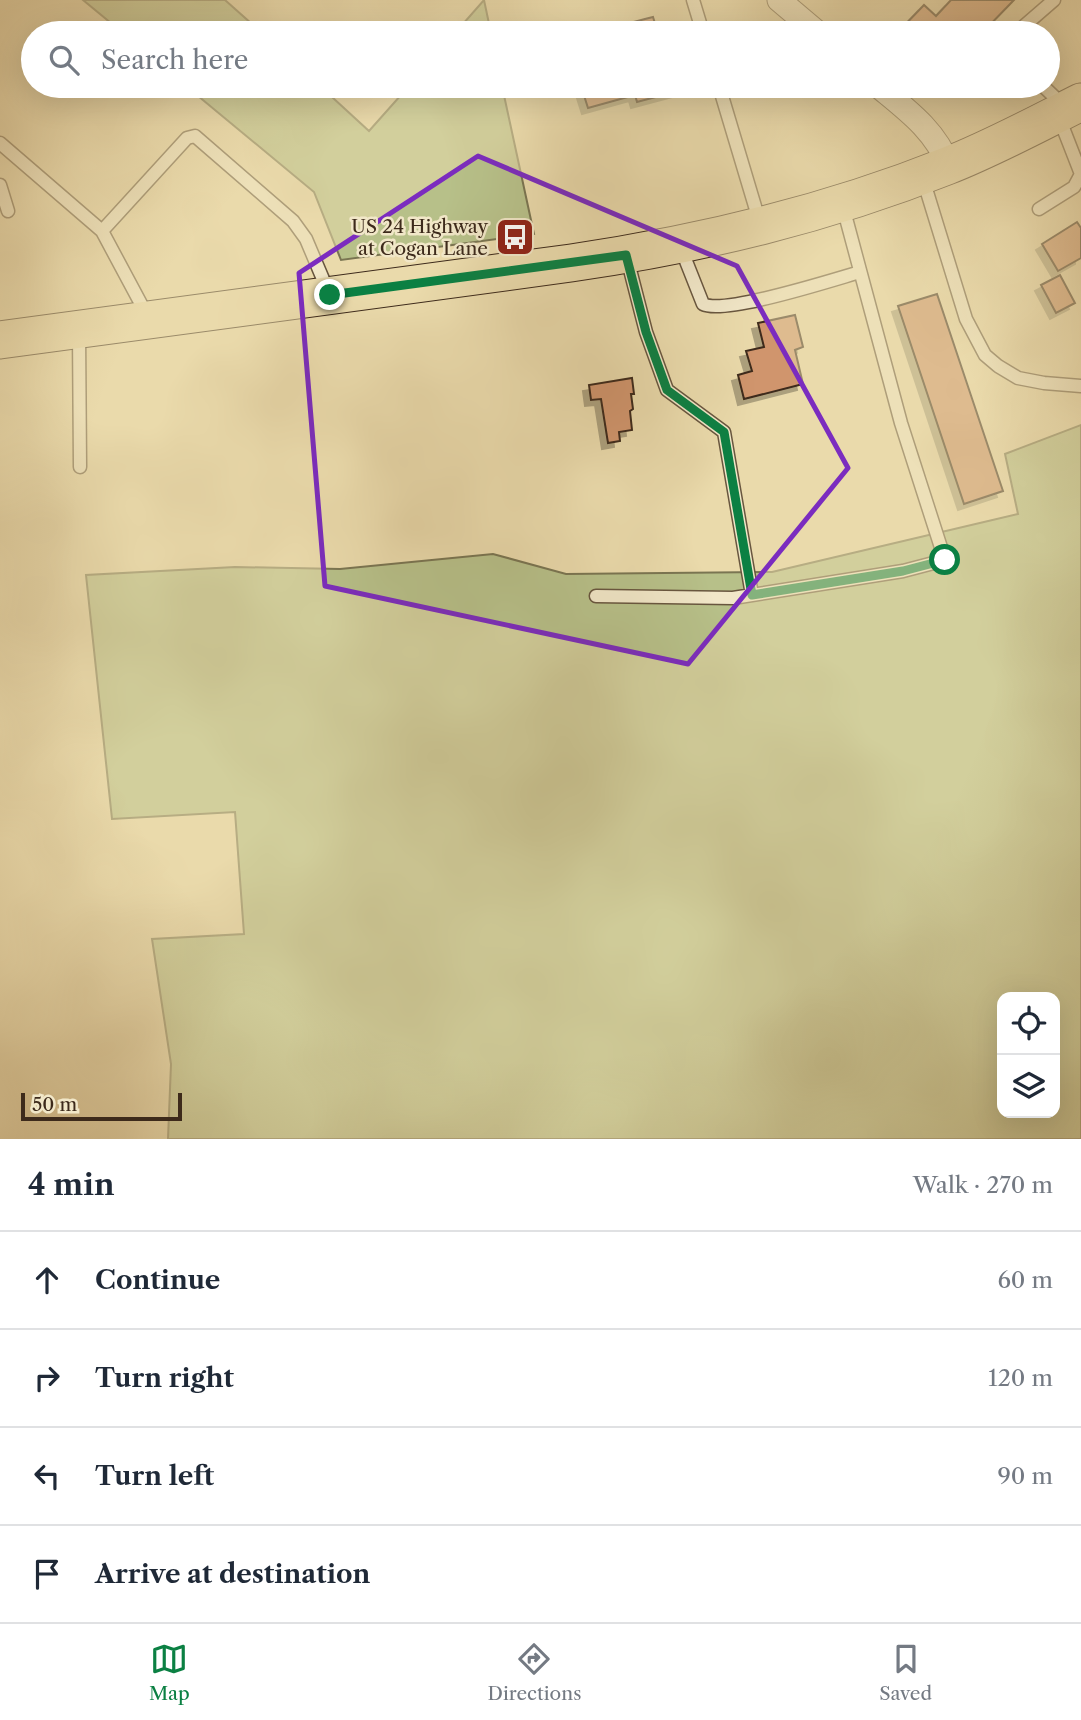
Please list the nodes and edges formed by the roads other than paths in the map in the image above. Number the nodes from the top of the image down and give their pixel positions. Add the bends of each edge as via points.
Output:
1 (693, 0) edge
2 (779, 0) edge
3 (1054, 0) edge
4 (699, 21) edge
5 (803, 21) edge
6 (1030, 21) edge
7 (723, 98) edge
8 (892, 98) edge
9 (1062, 103) edge
10 (0, 143) edge
11 (936, 171) junction
12 (0, 185) edge
13 (842, 204) junction
14 (1039, 209) dead end
15 (8, 211) dead end
16 (761, 227) junction
17 (102, 231) junction
18 (680, 245) junction
19 (626, 255) junction
20 (860, 272) junction
21 (330, 295) junction
22 (149, 319) junction
23 (79, 329) junction
24 (0, 340) edge
25 (1081, 386) edge
26 (80, 467) dead end
27 (752, 595) junction
28 (596, 596) dead end

1 - 4 lane
2 - 5 street
3 - 6 lane
7 - 16 lane
8 - 11 street via 941,146
9 - 11 main road
9 - 14 lane via 1081,174 1074,187
10 - 17 lane
11 - 13 main road
11 - 25 lane via 966,319 985,355 1018,378
12 - 15 lane
13 - 16 main road
13 - 20 lane
16 - 18 main road
17 - 21 lane via 187,138 195,136 293,221 306,239
17 - 22 lane
18 - 19 main road
18 - 20 lane via 703,304 709,307 733,306
19 - 21 main road
19 - 27 lane via 667,390 724,432
20 - 27 lane via 945,560
21 - 22 main road
22 - 23 main road
23 - 24 main road
23 - 26 lane
27 - 28 lane

